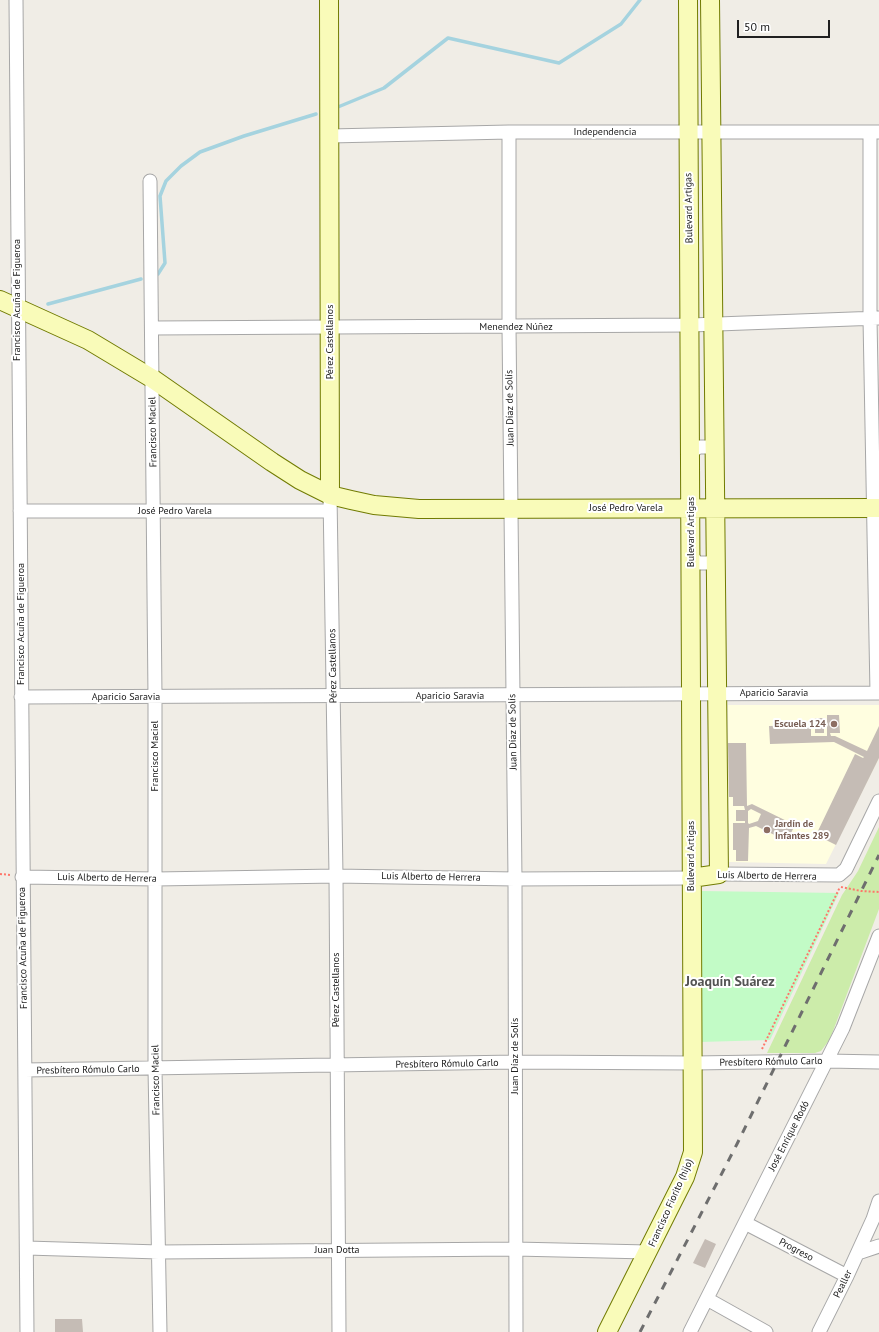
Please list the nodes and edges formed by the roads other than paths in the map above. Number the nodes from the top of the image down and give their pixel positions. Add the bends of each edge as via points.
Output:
1 (16, 0) edge
2 (329, 0) edge
3 (688, 0) edge
4 (710, 0) edge
5 (712, 131) junction
6 (509, 132) junction
7 (688, 132) junction
8 (874, 132) edge
9 (330, 136) junction
10 (150, 181) dead end
11 (0, 300) edge
12 (17, 307) junction
13 (874, 319) edge
14 (713, 324) junction
15 (690, 325) junction
16 (509, 327) junction
17 (153, 328) junction
18 (330, 328) junction
19 (153, 379) junction
20 (691, 452) junction
21 (716, 453) junction
22 (330, 503) junction
23 (691, 507) junction
24 (716, 507) junction
25 (877, 508) edge
26 (511, 509) junction
27 (20, 511) junction
28 (154, 511) junction
29 (690, 556) junction
30 (716, 557) junction
31 (691, 693) junction
32 (718, 693) junction
33 (878, 693) edge
34 (334, 696) junction
35 (513, 696) junction
36 (21, 697) junction
37 (155, 697) junction
38 (879, 801) edge
39 (719, 874) junction
40 (336, 876) junction
41 (22, 877) junction
42 (691, 878) junction
43 (515, 879) junction
44 (156, 880) junction
45 (879, 936) edge
46 (827, 1061) junction
47 (516, 1062) junction
48 (694, 1063) junction
49 (876, 1064) edge
50 (336, 1066) junction
51 (155, 1069) junction
52 (25, 1070) junction
53 (879, 1201) edge
54 (745, 1223) junction
55 (873, 1234) edge
56 (879, 1246) edge
57 (27, 1248) junction
58 (515, 1249) junction
59 (338, 1250) junction
60 (159, 1252) junction
61 (648, 1252) junction
62 (858, 1253) junction
63 (847, 1276) junction
64 (707, 1299) junction
65 (27, 1332) edge
66 (160, 1332) edge
67 (338, 1332) edge
68 (516, 1332) edge
69 (607, 1332) edge
70 (690, 1332) edge
71 (766, 1332) edge
72 (819, 1332) edge

1 - 12 street, Francisco Acuña de Figueroa
2 - 9 street, Pérez Castellanos
3 - 7 street, Bulevard Artigas
4 - 5 street
5 - 7 street, Independencia
5 - 8 street, Independencia
5 - 14 street
6 - 7 street, Independencia
6 - 9 street, Independencia
6 - 16 street, Juan Díaz de Solís
7 - 15 street, Bulevard Artigas
8 - 13 street
9 - 18 street, Pérez Castellanos
10 - 17 street, Francisco Maciel
11 - 12 street, José Pedro Varela
12 - 19 street, José Pedro Varela via 88,340
12 - 27 street, Francisco Acuña de Figueroa
13 - 14 street, Menendez Núñez
13 - 25 street
14 - 15 street, Menendez Núñez
14 - 21 street
15 - 16 street, Menendez Núñez
15 - 20 street, Bulevard Artigas
16 - 18 street, Menendez Núñez
16 - 26 street, Juan Díaz de Solís
17 - 18 street, Menendez Núñez
17 - 19 street, Francisco Maciel
18 - 22 street, Pérez Castellanos
19 - 22 street, José Pedro Varela
19 - 28 street, Francisco Maciel
20 - 21 street via 699,447 708,447
20 - 23 street, Bulevard Artigas
21 - 24 street
22 - 26 street, José Pedro Varela via 419,509
22 - 28 street, José Pedro Varela
22 - 34 street, Pérez Castellanos
23 - 24 street, José Pedro Varela
23 - 26 street, José Pedro Varela
23 - 29 street, Bulevard Artigas
24 - 25 street, José Pedro Varela
24 - 30 street
25 - 33 street
26 - 35 street, Juan Díaz de Solís
27 - 28 street, José Pedro Varela
27 - 36 street, Francisco Acuña de Figueroa
28 - 37 street, Francisco Maciel
29 - 30 street via 698,563 709,563
29 - 31 street, Bulevard Artigas
30 - 32 street
31 - 32 street, Aparicio Saravia
31 - 35 street, Aparicio Saravia
31 - 42 street, Bulevard Artigas
32 - 33 street, Aparicio Saravia
32 - 39 street
34 - 35 street, Aparicio Saravia
34 - 37 street, Aparicio Saravia
34 - 40 street, Pérez Castellanos
35 - 43 street, Juan Díaz de Solís
36 - 37 street, Aparicio Saravia
36 - 41 street, Francisco Acuña de Figueroa
37 - 44 street, Francisco Maciel
38 - 39 street, Luis Alberto de Herrera via 839,881
39 - 42 street, Luis Alberto de Herrera
40 - 43 street, Luis Alberto de Herrera
40 - 44 street, Luis Alberto de Herrera
40 - 50 street, Pérez Castellanos
41 - 44 street, Luis Alberto de Herrera
41 - 52 street, Francisco Acuña de Figueroa
42 - 43 street, Luis Alberto de Herrera
42 - 48 street, Bulevard Artigas
43 - 47 street, Juan Díaz de Solís
44 - 51 street, Francisco Maciel
45 - 46 street, José Enrique Rodó via 843,1028
46 - 48 street, Presbítero Rómulo Carlo
46 - 49 street, Presbítero Rómulo Carlo
46 - 54 street, José Enrique Rodó
47 - 48 street, Presbítero Rómulo Carlo
47 - 50 street, Presbítero Rómulo Carlo
47 - 58 street, Juan Díaz de Solís
48 - 61 street, Francisco Fiorito (hijo) via 693,1152 690,1166
50 - 51 street, Presbítero Rómulo Carlo
50 - 59 street, Pérez Castellanos
51 - 52 street, Presbítero Rómulo Carlo
51 - 60 street, Francisco Maciel
52 - 57 street, Francisco Acuña de Figueroa
53 - 55 street via 873,1219
54 - 63 street, Progreso
54 - 64 street, José Enrique Rodó
55 - 62 street, Pealler
56 - 62 street
57 - 60 street, Juan Dotta
57 - 65 street, Francisco Acuña de Figueroa
58 - 59 street, Juan Dotta
58 - 61 street, Juan Dotta
58 - 68 street, Juan Díaz de Solís
59 - 60 street, Juan Dotta
59 - 67 street, Pérez Castellanos
60 - 66 street, Francisco Maciel
61 - 69 street, Francisco Fiorito (hijo)
62 - 63 street, Pealler
63 - 72 street, Pealler
64 - 70 street, José Enrique Rodó
64 - 71 street

